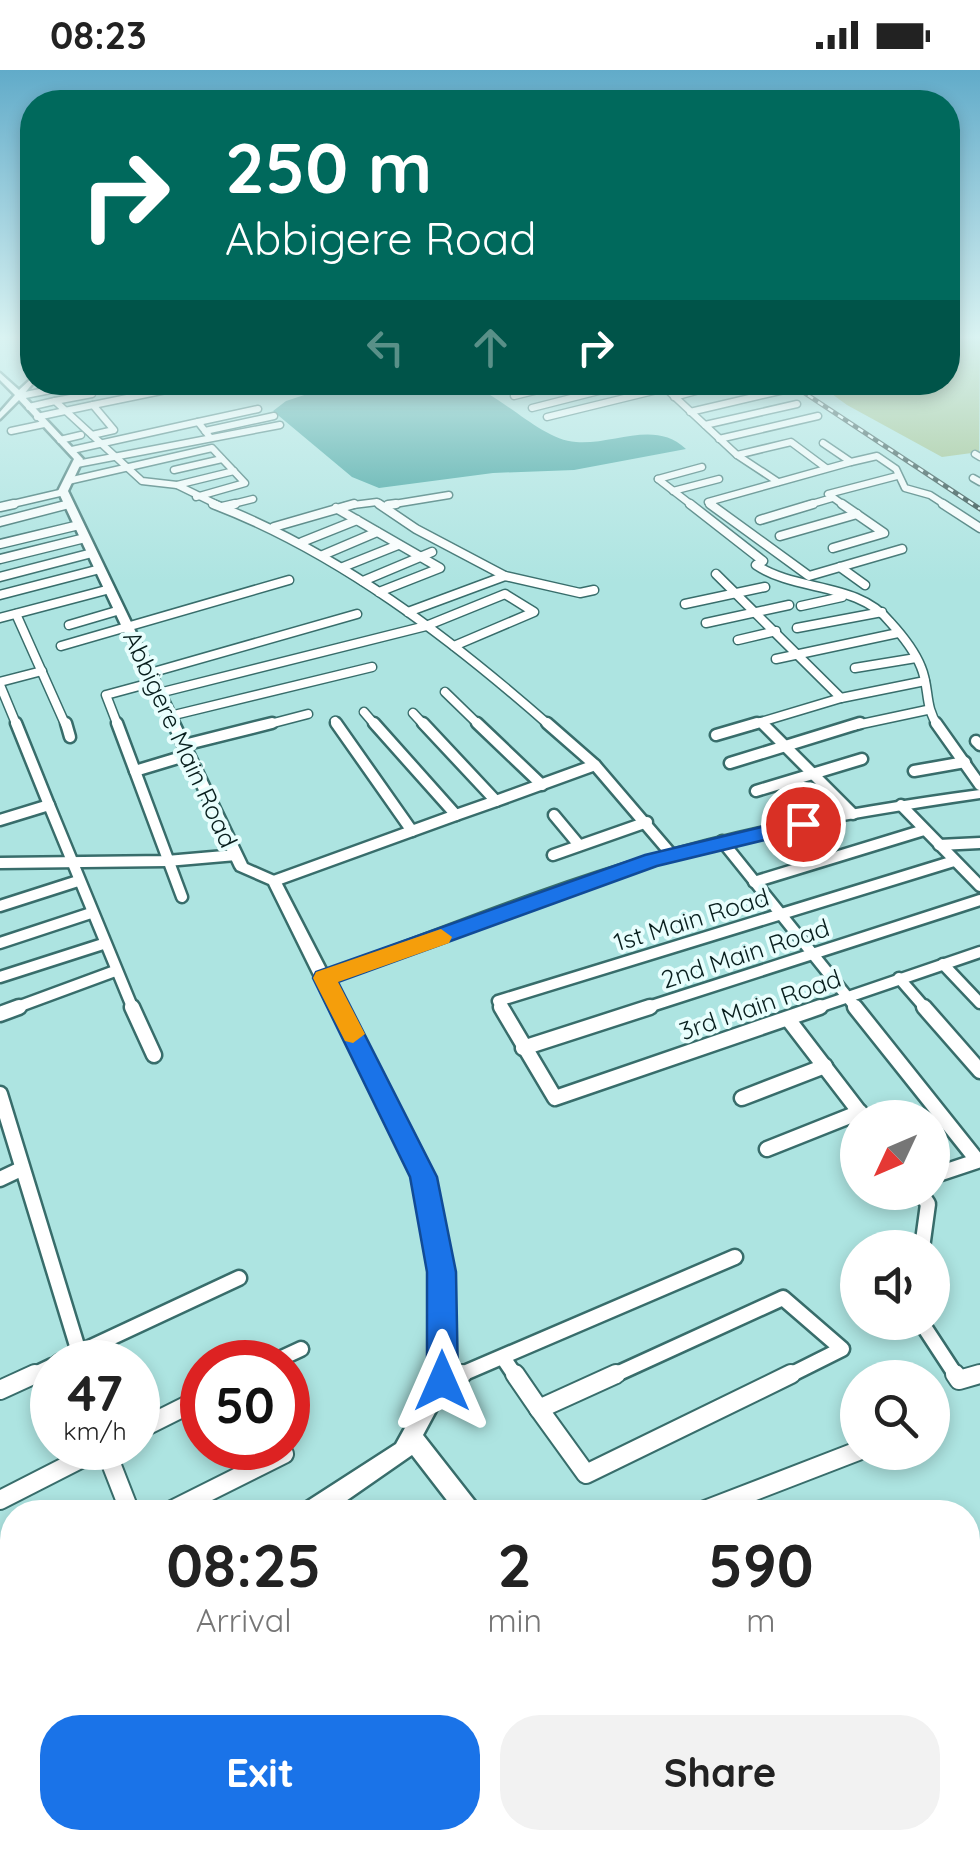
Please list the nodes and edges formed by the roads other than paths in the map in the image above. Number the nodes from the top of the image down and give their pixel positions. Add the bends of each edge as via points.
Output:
1 (16, 418) edge
2 (38, 418) edge
3 (74, 418) edge
4 (104, 418) edge
5 (216, 418) edge
6 (266, 418) edge
7 (696, 418) edge
8 (738, 418) edge
9 (809, 418) edge
10 (198, 422) junction
11 (280, 425) dead end
12 (705, 426) junction
13 (11, 431) dead end
14 (207, 433) junction
15 (744, 433) junction
16 (81, 434) dead end
17 (92, 435) junction
18 (719, 439) junction
19 (823, 443) dead end
20 (102, 444) junction
21 (767, 448) junction
22 (70, 451) junction
23 (114, 455) junction
24 (738, 455) junction
25 (222, 459) junction
26 (850, 462) junction
27 (128, 467) junction
28 (702, 467) dead end
29 (826, 468) junction
30 (174, 470) dead end
31 (234, 471) junction
32 (896, 476) junction
33 (718, 479) dead end
34 (778, 482) junction
35 (177, 484) junction
36 (672, 491) junction
37 (67, 493) junction
38 (449, 495) dead end
39 (196, 497) junction
40 (832, 498) junction
41 (252, 499) dead end
42 (708, 502) junction
43 (388, 505) junction
44 (222, 507) junction
45 (0, 508) edge
46 (336, 508) junction
47 (691, 508) junction
48 (856, 514) junction
49 (358, 520) junction
50 (760, 520) dead end
51 (0, 522) edge
52 (274, 527) junction
53 (980, 528) edge
54 (377, 532) junction
55 (780, 536) dead end
56 (86, 539) junction
57 (302, 542) junction
58 (0, 544) edge
59 (398, 545) junction
60 (833, 548) dead end
61 (902, 550) dead end
62 (432, 552) dead end
63 (322, 555) junction
64 (420, 557) junction
65 (0, 558) edge
66 (43, 566) junction
67 (343, 567) junction
68 (840, 568) junction
69 (100, 569) junction
70 (716, 574) dead end
71 (505, 576) junction
72 (0, 577) edge
73 (289, 580) dead end
74 (53, 581) junction
75 (362, 581) junction
76 (793, 584) junction
77 (865, 584) dead end
78 (110, 589) junction
79 (594, 590) dead end
80 (379, 592) junction
81 (736, 593) junction
82 (0, 595) edge
83 (850, 595) junction
84 (685, 604) dead end
85 (789, 606) dead end
86 (801, 606) dead end
87 (120, 610) junction
88 (408, 612) junction
89 (756, 612) junction
90 (882, 612) junction
91 (16, 614) junction
92 (357, 614) dead end
93 (0, 618) edge
94 (706, 623) dead end
95 (69, 625) dead end
96 (426, 626) junction
97 (128, 628) junction
98 (797, 628) dead end
99 (776, 631) junction
100 (898, 633) junction
101 (738, 640) dead end
102 (61, 646) dead end
103 (454, 646) junction
104 (799, 654) junction
105 (916, 658) junction
106 (776, 659) dead end
107 (270, 666) junction
108 (372, 666) dead end
109 (855, 668) dead end
110 (42, 671) junction
111 (925, 681) junction
112 (154, 683) junction
113 (0, 684) edge
114 (282, 689) junction
115 (445, 692) dead end
116 (841, 698) junction
117 (926, 710) junction
118 (364, 712) dead end
119 (414, 713) dead end
120 (308, 714) dead end
121 (170, 716) junction
122 (335, 722) dead end
123 (761, 722) junction
124 (716, 735) dead end
125 (70, 736) dead end
126 (787, 747) junction
127 (186, 750) junction
128 (862, 759) dead end
129 (964, 762) junction
130 (730, 764) dead end
131 (595, 765) junction
132 (134, 771) junction
133 (914, 771) dead end
134 (812, 772) junction
135 (980, 784) edge
136 (542, 785) junction
137 (756, 791) dead end
138 (980, 794) edge
139 (496, 800) junction
140 (49, 805) junction
141 (901, 805) junction
142 (853, 814) junction
143 (456, 815) junction
144 (554, 815) dead end
145 (0, 820) edge
146 (647, 822) junction
147 (924, 830) junction
148 (412, 831) junction
149 (722, 841) junction
150 (980, 844) edge
151 (939, 845) junction
152 (580, 846) junction
153 (553, 854) dead end
154 (672, 854) junction
155 (236, 855) junction
156 (954, 860) junction
157 (167, 862) junction
158 (0, 863) edge
159 (70, 863) junction
160 (78, 881) junction
161 (274, 881) junction
162 (754, 882) junction
163 (980, 886) edge
164 (182, 897) dead end
165 (980, 900) edge
166 (0, 906) edge
167 (91, 914) junction
168 (780, 915) junction
169 (0, 943) edge
170 (104, 944) junction
171 (980, 952) edge
172 (811, 955) junction
173 (943, 964) junction
174 (114, 971) junction
175 (0, 977) edge
176 (324, 978) junction
177 (899, 978) junction
178 (845, 998) junction
179 (980, 1004) edge
180 (0, 1014) edge
181 (788, 1018) junction
182 (523, 1048) junction
183 (154, 1056) dead end
184 (825, 1066) junction
185 (980, 1071) edge
186 (0, 1094) edge
187 (742, 1098) dead end
188 (851, 1100) edge
189 (840, 1123) edge
190 (768, 1148) dead end
191 (979, 1160) edge
192 (21, 1169) junction
193 (950, 1170) edge
194 (0, 1178) edge
195 (734, 1257) dead end
196 (239, 1278) dead end
197 (74, 1340) edge
198 (116, 1340) edge
199 (933, 1340) edge
200 (504, 1360) junction
201 (980, 1374) edge
202 (30, 1376) edge
203 (442, 1381) junction
204 (0, 1390) edge
205 (539, 1408) junction
206 (412, 1436) junction
207 (840, 1457) edge
208 (60, 1470) edge
209 (113, 1470) edge
210 (252, 1470) edge
211 (0, 1500) edge
212 (125, 1500) edge
213 (192, 1500) edge
214 (329, 1500) edge
215 (460, 1500) edge
216 (734, 1500) edge

1 - 13 street
2 - 22 main road
3 - 17 street
4 - 17 street via 114,430
5 - 10 street
6 - 14 street
7 - 12 street
8 - 12 street
9 - 15 street
10 - 14 street
10 - 20 street
11 - 14 street via 213,440
12 - 18 street
14 - 23 street
15 - 18 street
15 - 21 street
16 - 22 street
17 - 20 street
18 - 24 street
19 - 26 street
20 - 22 street
20 - 23 street
21 - 24 street
21 - 29 street via 792,442
22 - 23 street
22 - 37 main road
23 - 27 street
24 - 34 street
25 - 27 street via 212,448
25 - 30 street
25 - 31 street
26 - 29 street
26 - 32 street via 877,456
27 - 35 street via 142,481
27 - 37 street
28 - 36 street via 658,479
29 - 34 street
31 - 35 street
31 - 39 street via 245,483
32 - 40 street via 831,492
32 - 53 street via 905,488 930,495
33 - 36 street
34 - 42 street
35 - 39 street
36 - 47 street
37 - 45 street
37 - 51 street
37 - 56 main road, Abbigere Main Road
38 - 43 street
39 - 44 street
40 - 48 street
40 - 50 street
41 - 44 street
42 - 47 street
42 - 68 street via 810,576
43 - 46 street
43 - 71 street via 416,529
44 - 52 street
46 - 49 street
46 - 52 street
47 - 76 street
48 - 55 street
48 - 60 street via 884,532
49 - 54 street
49 - 57 street
52 - 57 street
54 - 59 street
54 - 63 street
56 - 58 street
56 - 65 street
56 - 66 street
56 - 69 main road, Abbigere Main Road
57 - 63 street
59 - 64 street
59 - 67 street
61 - 68 street
62 - 64 street
63 - 67 street
64 - 75 street
64 - 80 street via 440,568
66 - 72 street
66 - 74 street
67 - 75 street
68 - 77 street
69 - 74 street
69 - 78 main road, Abbigere Main Road
70 - 81 street
71 - 79 street via 580,594
71 - 88 street
73 - 97 street
74 - 82 street
75 - 80 street
76 - 81 street
76 - 83 street
78 - 87 main road, Abbigere Main Road
78 - 91 street
80 - 88 street
81 - 84 street
81 - 89 street
83 - 86 street
83 - 90 street
85 - 89 street
87 - 95 street
87 - 97 main road, Abbigere Main Road
88 - 96 street
89 - 94 street
89 - 99 street
90 - 98 street
90 - 100 street
91 - 93 street
91 - 110 street
92 - 112 street
96 - 103 street
96 - 103 street via 505,594 534,612
96 - 107 street
97 - 102 street
97 - 112 main road, Abbigere Main Road
99 - 101 street
99 - 104 street
100 - 104 street
100 - 105 street
103 - 131 street
104 - 106 street
104 - 116 street
105 - 109 street
105 - 111 street
107 - 112 street
107 - 114 street
108 - 114 street
110 - 113 street
110 - 125 street
111 - 116 street
111 - 117 street
112 - 121 main road, Abbigere Main Road
112 - 132 street via 106,695
113 - 140 street
114 - 121 street
115 - 136 street
116 - 123 street
117 - 126 street via 866,720
117 - 129 street
118 - 143 street
119 - 139 street
120 - 127 street
121 - 127 main road, Abbigere Main Road
122 - 148 street
123 - 124 street
123 - 126 street
126 - 130 street
126 - 134 street
127 - 132 street
127 - 155 main road, Abbigere Main Road
128 - 134 street
129 - 133 street
129 - 135 street
131 - 136 street
131 - 146 street
132 - 157 street
134 - 137 street
134 - 142 street
136 - 139 street
138 - 141 main road
139 - 143 street
140 - 145 street
140 - 159 street
141 - 142 main road
141 - 147 street
142 - 149 main road
143 - 148 street
144 - 152 street
146 - 152 street
146 - 154 street
147 - 151 street
147 - 162 street
148 - 161 street
149 - 154 main road
149 - 162 street
150 - 151 street
151 - 156 street
152 - 153 street
154 - 176 main road
155 - 157 street
155 - 161 main road, Abbigere Main Road via 242,866
156 - 163 street
156 - 168 street, 1st Main Road
157 - 159 street
157 - 164 street
158 - 159 street
159 - 160 street
160 - 166 street
160 - 167 street
161 - 176 main road, Abbigere Main Road
162 - 168 street
165 - 172 street, 2nd Main Road
167 - 169 street
167 - 170 street
168 - 172 street
168 - 182 street, 1st Main Road via 498,1001
170 - 174 street
170 - 175 street
171 - 173 street, 3rd Main Road
172 - 178 street
172 - 182 street, 2nd Main Road
173 - 177 street, 3rd Main Road
173 - 179 street
174 - 180 street
174 - 183 street
176 - 203 main road, Abbigere Main Road via 423,1177 442,1272
177 - 178 street, 3rd Main Road
177 - 185 street
178 - 181 street, 3rd Main Road
178 - 191 street
181 - 182 street, 3rd Main Road via 555,1098
181 - 184 street
184 - 187 street
184 - 188 street
186 - 192 street
189 - 190 street
191 - 193 street
192 - 194 street
192 - 197 street
195 - 200 street
196 - 198 street
199 - 201 street via 960,1380
200 - 203 street
200 - 205 street
202 - 204 street
203 - 206 main road, Abbigere Main Road
205 - 205 street via 586,1474 842,1349 783,1298
206 - 214 main road, Abbigere Main Road via 403,1451
206 - 215 main road
207 - 216 street
208 - 211 street
209 - 212 street
210 - 213 street

